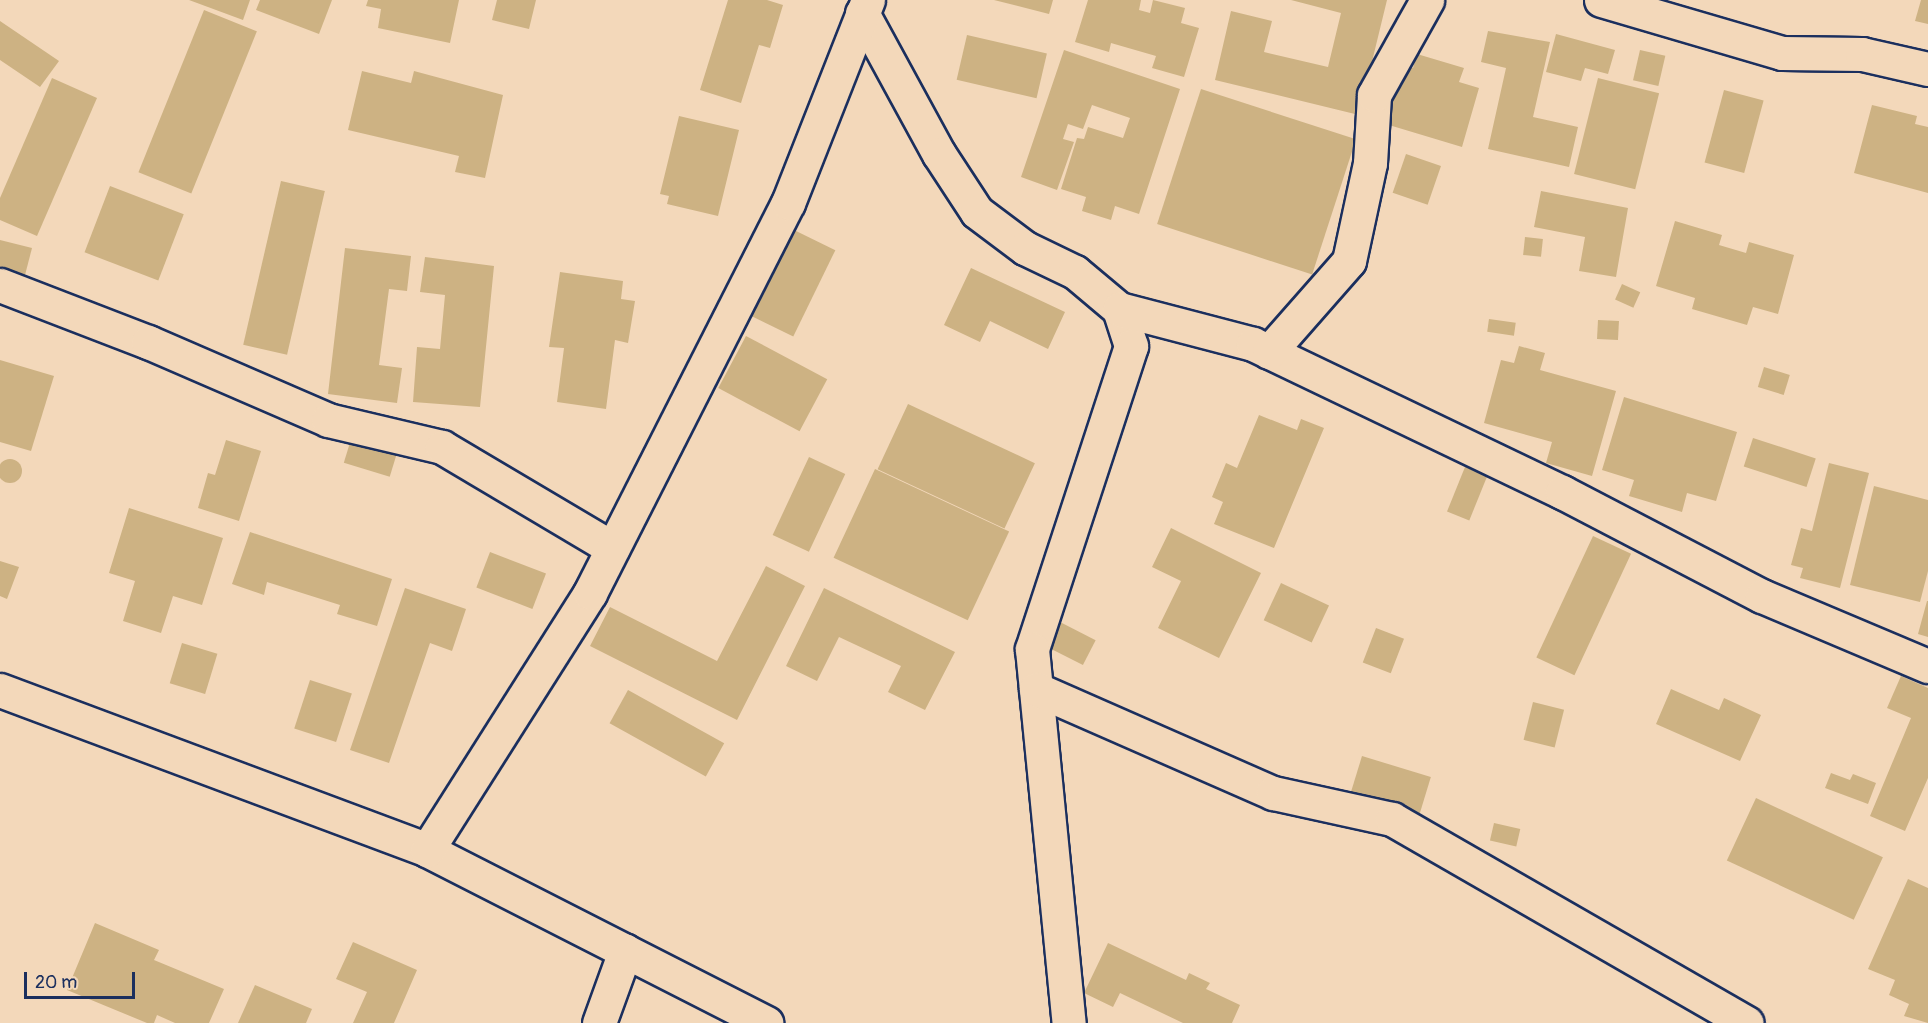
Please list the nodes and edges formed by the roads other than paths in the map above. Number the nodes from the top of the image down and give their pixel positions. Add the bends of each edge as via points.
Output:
1 (1427, 0) edge
2 (1601, 0) edge
3 (865, 6) edge
4 (1928, 69) edge
5 (0, 285) edge
6 (1119, 309) junction
7 (1269, 352) junction
8 (612, 548) junction
9 (1928, 666) edge
10 (1036, 689) junction
11 (0, 690) edge
12 (427, 850) junction
13 (625, 951) junction
14 (599, 1023) edge
15 (767, 1023) edge
16 (1069, 1023) edge
17 (1747, 1023) edge

1 - 7 street via 1374,95 1370,163 1349,261
2 - 4 street via 1782,53 1862,54
3 - 6 street via 939,154 977,212 1025,248 1075,272
3 - 8 street via 788,203
5 - 8 street via 148,342 328,420 442,447
6 - 7 street
6 - 10 street via 1131,346 1032,649
7 - 9 street via 1562,492 1762,597
8 - 12 street via 590,593
10 - 16 street
10 - 17 street via 1273,793 1392,819
11 - 12 street
12 - 13 street
13 - 14 street
13 - 15 street

